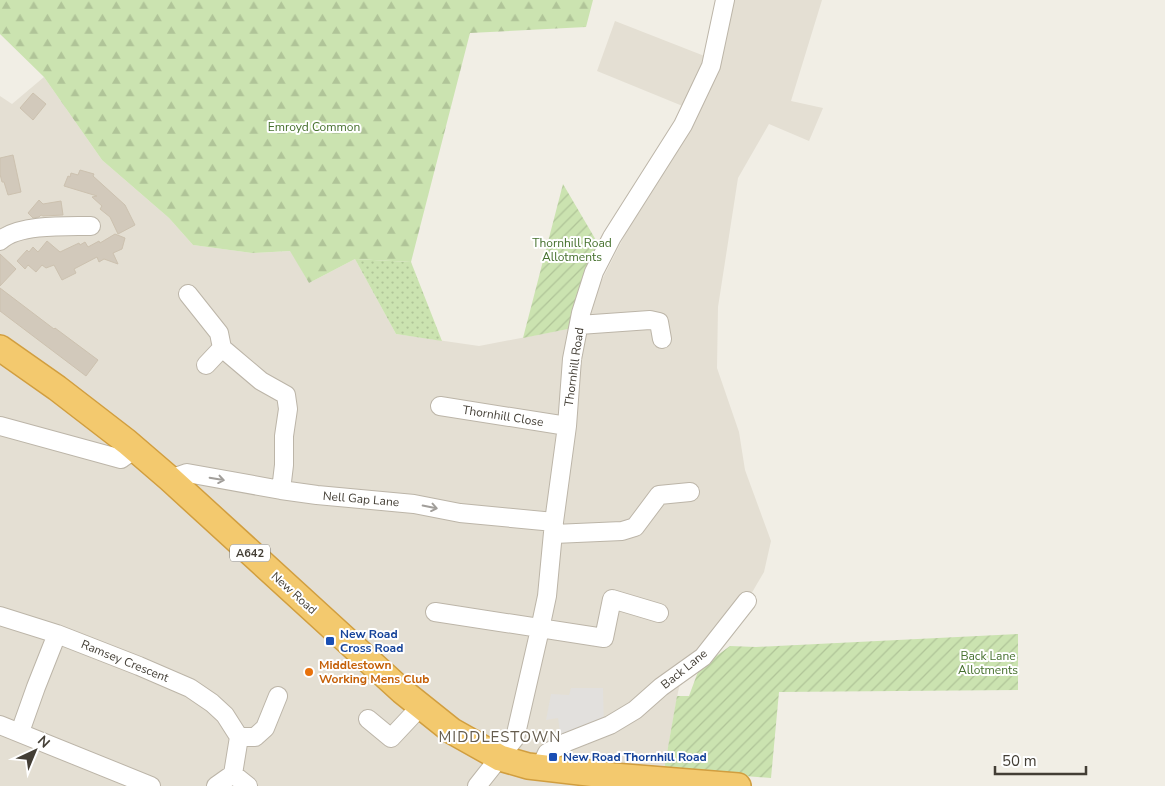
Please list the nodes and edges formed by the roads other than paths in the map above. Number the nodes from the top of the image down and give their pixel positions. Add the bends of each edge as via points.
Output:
1 (725, 0) edge
2 (91, 226) dead end
3 (0, 241) edge
4 (188, 294) dead end
5 (579, 325) junction
6 (662, 339) dead end
7 (220, 341) junction
8 (0, 348) edge
9 (206, 365) dead end
10 (440, 406) dead end
11 (0, 426) edge
12 (567, 426) junction
13 (135, 449) junction
14 (170, 479) junction
15 (281, 490) junction
16 (690, 492) dead end
17 (554, 528) junction
18 (747, 601) dead end
19 (435, 612) dead end
20 (659, 612) dead end
21 (0, 616) edge
22 (540, 629) junction
23 (57, 634) junction
24 (278, 696) dead end
25 (421, 706) junction
26 (368, 719) dead end
27 (0, 725) edge
28 (20, 732) junction
29 (239, 737) junction
30 (500, 758) junction
31 (534, 767) junction
32 (233, 774) junction
33 (151, 786) edge
34 (216, 786) edge
35 (248, 786) edge
36 (477, 786) edge
37 (738, 786) edge

1 - 5 street, Thornhill Road via 711,66 683,126 612,236 594,272
2 - 3 street via 21,230 4,236
4 - 7 street
5 - 6 street via 650,320 659,322
5 - 12 street, Thornhill Road via 572,359
7 - 9 street
7 - 15 street via 261,381 286,395 288,408
8 - 13 highway, New Road / A642
10 - 12 street, Thornhill Close
11 - 13 street via 121,459
12 - 17 street, Thornhill Road
13 - 14 highway, New Road / A642
14 -> 15 street, Nell Gap Lane via 187,473
14 - 25 highway, New Road / A642
15 -> 17 street, Nell Gap Lane via 414,504
16 - 17 street, Nell Gap Lane via 659,495 634,527 622,531
17 - 22 street, Thornhill Road
18 - 31 street, Back Lane via 703,657 635,710 610,725 566,742
19 - 22 street
20 - 22 street via 612,599 604,638
21 - 23 street, Ramsey Crescent
22 - 30 street, Thornhill Road via 515,738
23 - 28 street
23 - 29 street, Ramsey Crescent via 190,688 225,715
24 - 29 street via 265,728 255,738
25 - 26 street via 391,738
25 - 30 highway, New Road / A642 via 452,731
27 - 28 street
28 - 33 street
29 - 32 street
30 - 31 highway, New Road / A642
30 - 36 street, Thornhill Road
31 - 37 highway, New Road / A642
32 - 34 street
32 - 35 street

